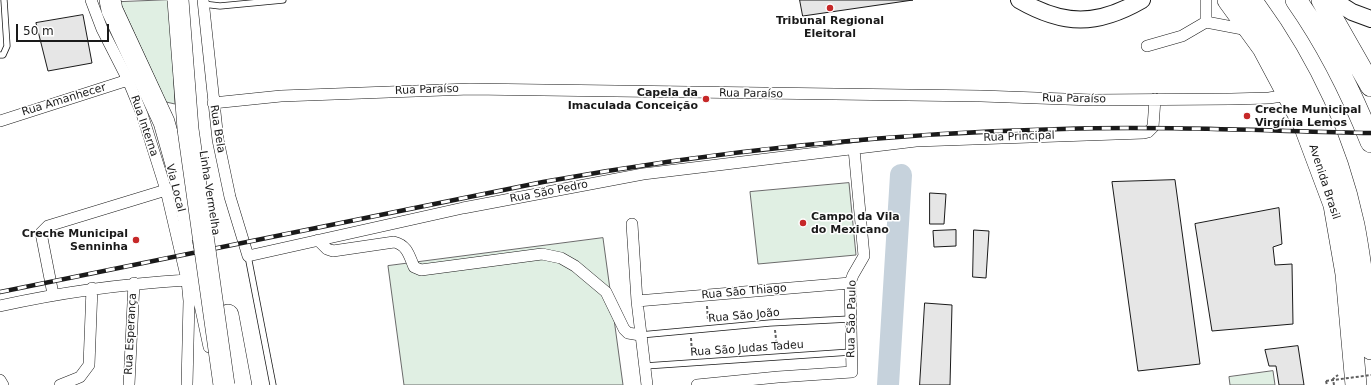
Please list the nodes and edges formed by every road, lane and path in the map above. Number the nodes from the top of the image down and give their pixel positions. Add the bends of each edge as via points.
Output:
1 (4, 0) edge
2 (91, 0) edge
3 (103, 0) edge
4 (110, 0) edge
5 (178, 0) edge
6 (283, 0) edge
7 (1019, 0) edge
8 (1142, 0) edge
9 (1206, 0) edge
10 (1228, 0) edge
11 (1251, 0) edge
12 (1296, 0) edge
13 (1322, 0) edge
14 (1333, 0) edge
15 (198, 1) edge
16 (1371, 19) edge
17 (1206, 22) junction
18 (1251, 31) junction
19 (1147, 46) dead end
20 (0, 55) edge
21 (1371, 78) edge
22 (128, 80) junction
23 (1288, 95) junction
24 (1155, 99) junction
25 (213, 103) junction
26 (0, 121) edge
27 (1371, 142) edge
28 (854, 149) junction
29 (166, 190) junction
30 (632, 224) dead end
31 (318, 240) junction
32 (248, 256) junction
33 (187, 280) junction
34 (134, 283) junction
35 (850, 283) junction
36 (92, 288) junction
37 (53, 294) junction
38 (707, 295) junction
39 (637, 301) junction
40 (0, 306) edge
41 (850, 319) junction
42 (708, 330) junction
43 (640, 335) junction
44 (1371, 349) edge
45 (851, 352) junction
46 (645, 366) junction
47 (1371, 375) edge
48 (0, 380) edge
49 (3, 385) edge
50 (60, 385) edge
51 (129, 385) edge
52 (187, 385) edge
53 (215, 385) edge
54 (224, 385) edge
55 (241, 385) edge
56 (273, 385) edge
57 (647, 385) edge
58 (696, 385) edge
59 (1327, 385) edge
60 (1356, 385) edge

1 - 20 lane via 7,46 3,55
2 - 22 street, Rua Interna via 102,29
3 - 53 street, Via Local via 108,17 157,124 164,146 177,192
4 - 54 highway, bridge via 112,10 161,116 176,162
5 - 54 highway, Linha Vermelha, bridge via 188,129
6 - 15 lane via 220,6
7 - 8 main road via 1056,17 1075,20 1102,18 1121,12
9 - 17 street
10 - 18 highway, Avenida Brasil
11 - 44 highway, Avenida Brasil via 1302,82 1338,168 1356,239
12 - 27 highway via 1314,25 1332,59
13 - 21 highway
14 - 16 main road via 1352,12
15 - 25 street, Rua Bela
15 - 55 highway, Linha Vermelha via 200,138
17 - 18 street
17 - 19 street via 1182,36
18 - 23 highway, Avenida Brasil
22 - 26 street, Rua Amanhecer
22 - 29 street, Rua Interna via 149,133
23 - 24 street, Rua Paraíso via 1231,100
23 - 60 highway, Avenida Brasil via 1304,125 1334,205 1346,274
24 - 25 street, Rua Paraíso via 470,89 281,96
24 - 28 street, Rua Principal via 1153,127 1144,133 916,141
25 - 32 street, Rua Bela via 230,197
28 - 31 street, Rua São Pedro via 637,175
28 - 35 street, Rua São Paulo via 864,256
29 - 33 street, Rua Interna
29 - 37 street via 43,229 41,233
30 - 39 street
31 - 32 street, Rua São Pedro
31 - 43 street via 332,251 400,243 406,247 414,267 421,270 542,254 561,258 575,266 606,292 624,329 628,333
32 - 56 lane
33 - 34 street
33 - 52 street, Rua Interna
34 - 36 street
34 - 51 street, Rua Esperança
35 - 38 street, Rua São Thiago
35 - 41 street, Rua São Paulo
36 - 37 street
36 - 50 street via 89,365 80,377
37 - 40 street
38 - 39 street, Rua São Thiago
38 - 42 path
39 - 43 street
41 - 42 lane, Rua São João via 770,323
41 - 45 street, Rua São Paulo
42 - 43 lane, Rua São João
43 - 46 street
45 - 46 lane, Rua São Judas Tadeu
45 - 58 street, Rua São Paulo via 852,372
46 - 57 street
47 - 59 path, bridge via 1326,382
48 - 49 street

